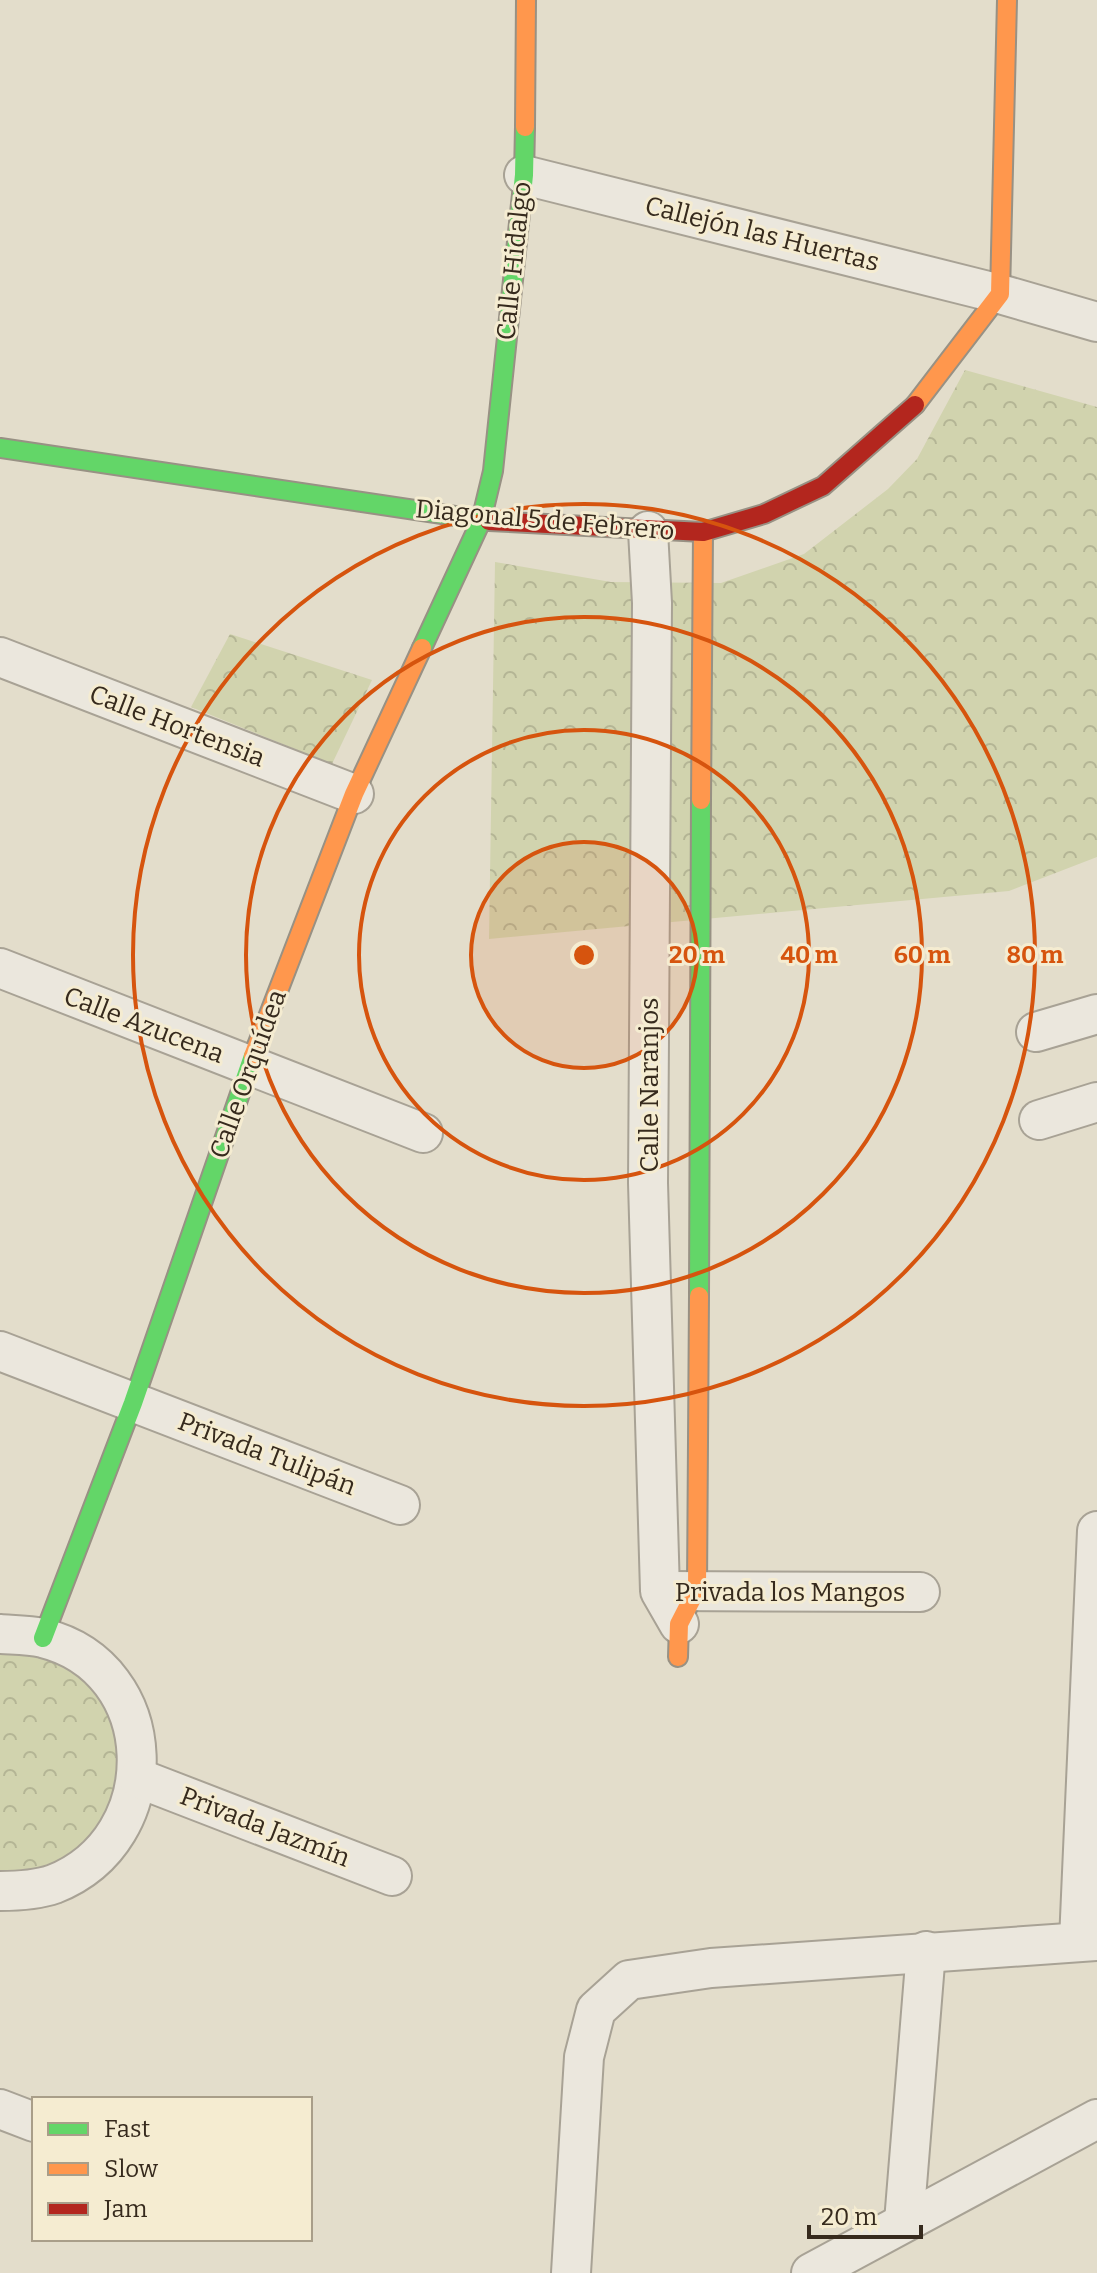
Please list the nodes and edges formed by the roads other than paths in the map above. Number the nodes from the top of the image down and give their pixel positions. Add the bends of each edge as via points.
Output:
1 (526, 0) edge
2 (1007, 0) edge
3 (524, 175) junction
4 (1000, 294) junction
5 (1097, 322) edge
6 (0, 448) edge
7 (481, 521) junction
8 (648, 531) junction
9 (703, 532) junction
10 (0, 657) edge
11 (703, 752) junction
12 (651, 754) junction
13 (354, 794) junction
14 (0, 968) edge
15 (1097, 1014) edge
16 (1036, 1032) dead end
17 (249, 1066) junction
18 (1097, 1102) edge
19 (1039, 1120) dead end
20 (423, 1133) dead end
21 (648, 1183) junction
22 (699, 1184) junction
23 (0, 1351) edge
24 (133, 1403) junction
25 (400, 1505) dead end
26 (1097, 1531) edge
27 (1095, 1581) edge
28 (679, 1590) junction
29 (920, 1592) dead end
30 (0, 1634) edge
31 (43, 1638) junction
32 (678, 1640) dead end
33 (138, 1778) junction
34 (392, 1876) dead end
35 (0, 1891) edge
36 (1088, 1941) edge
37 (926, 1951) junction
38 (0, 2109) edge
39 (1097, 2119) edge
40 (32, 2121) edge
41 (904, 2222) junction
42 (571, 2273) edge
43 (811, 2273) edge

1 - 3 street, Calle Hidalgo
2 - 4 street
3 - 4 street, Callejón las Huertas
3 - 7 street, Calle Hidalgo via 493,471
4 - 5 street, Callejón las Huertas
4 - 9 street, Diagonal 5 de Febrero via 915,405 823,486 764,514
6 - 7 street, Diagonal 5 de Febrero
7 - 8 street, Diagonal 5 de Febrero
7 - 13 street, Calle Orquídea
8 - 9 street, Diagonal 5 de Febrero
8 - 12 street, Calle Naranjos
9 - 11 street, Calle Naranjos
10 - 13 street, Calle Hortensia
11 - 12 street
11 - 22 street, Calle Naranjos
12 - 21 street, Calle Naranjos
13 - 17 street, Calle Orquídea
14 - 17 street, Calle Azucena
15 - 16 street
17 - 20 street, Calle Azucena
17 - 24 street, Calle Orquídea
18 - 19 street
21 - 22 street
21 - 28 street, Calle Naranjos
22 - 28 street, Calle Naranjos
23 - 24 street, Privada Tulipán
24 - 25 street, Privada Tulipán
24 - 31 street, Calle Orquídea
26 - 27 street
27 - 36 street
28 - 29 street, Privada los Mangos
28 - 32 street
30 - 31 street
31 - 33 street via 96,1667 116,1690 138,1747
33 - 34 street, Privada Jazmín
33 - 35 street via 119,1831 101,1854 53,1884
36 - 37 street
37 - 41 street
37 - 42 street via 629,1980 596,2010 584,2057
38 - 40 street
39 - 41 street
41 - 43 street

